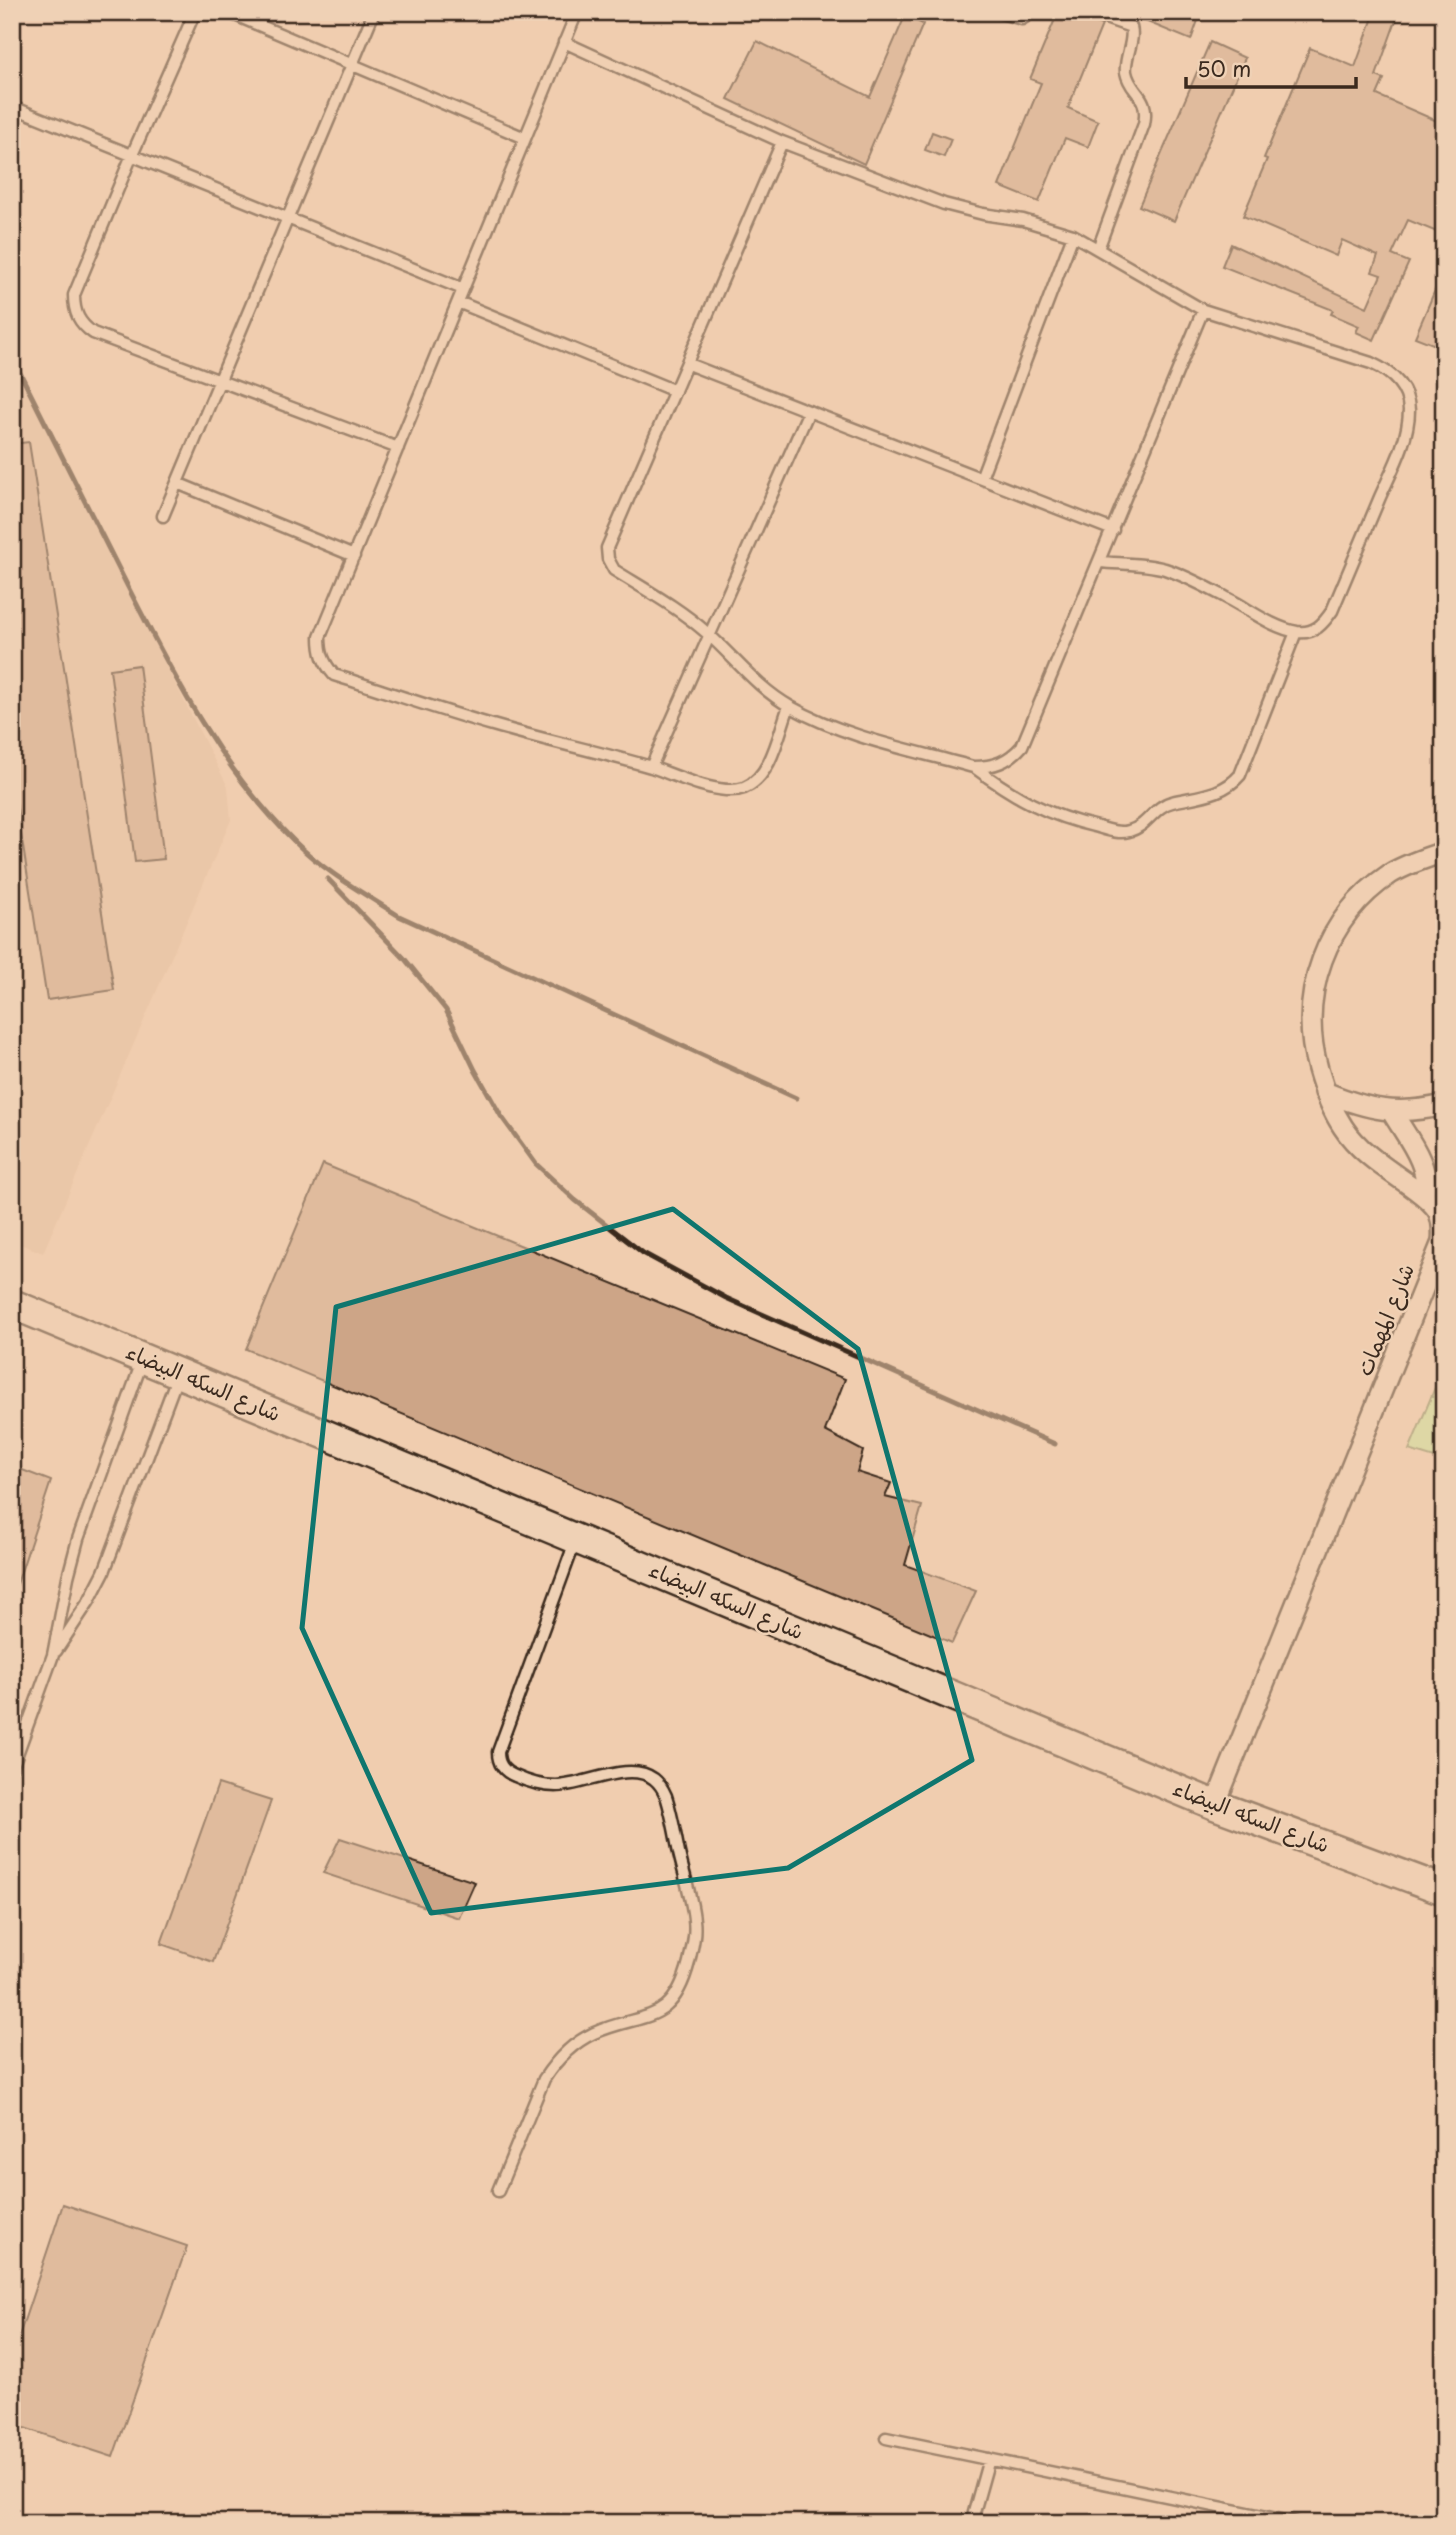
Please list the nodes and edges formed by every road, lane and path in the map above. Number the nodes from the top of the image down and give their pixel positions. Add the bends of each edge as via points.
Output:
1 (195, 12) edge
2 (228, 12) edge
3 (374, 12) edge
4 (577, 12) edge
5 (998, 12) edge
6 (1033, 12) edge
7 (1088, 12) edge
8 (564, 42) junction
9 (352, 65) junction
10 (15, 108) dead end
11 (525, 138) junction
12 (782, 142) junction
13 (132, 155) junction
14 (288, 218) junction
15 (1073, 235) junction
16 (1098, 249) junction
17 (463, 289) junction
18 (458, 302) junction
19 (1203, 310) junction
20 (688, 364) junction
21 (220, 380) junction
22 (675, 391) junction
23 (809, 411) junction
24 (398, 449) junction
25 (981, 478) junction
26 (177, 483) junction
27 (163, 516) dead end
28 (1113, 530) junction
29 (354, 556) junction
30 (1100, 562) junction
31 (1296, 632) junction
32 (709, 635) junction
33 (789, 706) junction
34 (651, 767) junction
35 (973, 767) junction
36 (1444, 852) edge
37 (1325, 1092) junction
38 (1444, 1105) edge
39 (1392, 1112) junction
40 (1424, 1196) junction
41 (12, 1304) edge
42 (143, 1359) junction
43 (179, 1373) junction
44 (576, 1539) junction
45 (53, 1655) junction
46 (12, 1768) edge
47 (1215, 1805) junction
48 (1444, 1890) edge
49 (498, 2191) dead end
50 (886, 2438) dead end
51 (989, 2459) junction
52 (971, 2523) edge
53 (1296, 2523) edge

1 - 13 lane
2 - 9 lane
3 - 9 lane
4 - 8 lane
5 - 6 lane via 1022,19
7 - 16 lane via 1131,27 1126,72 1146,110
8 - 11 lane
8 - 12 lane
9 - 11 lane
9 - 14 lane
10 - 13 lane
11 - 17 lane
12 - 15 lane via 944,204
12 - 20 lane
13 - 14 lane
13 - 21 lane via 74,295 77,317 93,333
14 - 17 lane
14 - 21 lane
15 - 16 lane
15 - 25 lane
16 - 19 lane
17 - 18 lane
18 - 22 lane
18 - 24 lane
19 - 28 lane
19 - 31 lane via 1371,363 1398,380 1406,394 1409,409 1400,450 1332,611 1323,625
20 - 22 lane
20 - 23 lane
21 - 24 lane
21 - 26 lane
22 - 32 lane via 611,536 608,559 614,570
23 - 25 lane
23 - 32 lane
24 - 29 lane
25 - 28 lane
26 - 27 lane
26 - 29 lane
28 - 30 lane
29 - 34 lane via 320,637 324,664 334,675 495,726
30 - 31 lane via 1165,569
30 - 35 lane via 1022,746 1000,764
31 - 35 lane via 1240,775 1224,790 1163,806 1133,831 1122,833 1045,811 1007,792
32 - 33 lane via 760,686
32 - 34 lane
33 - 34 lane via 765,769 743,788 716,788
33 - 35 lane via 845,731
36 - 37 street, شارع المهمات via 1400,869 1368,891 1332,937 1320,963 1311,1021 1313,1050
37 - 39 street
37 - 40 street, شارع المهمات via 1344,1129 1363,1150
38 - 39 street
39 - 40 street via 1423,1169
40 - 47 street, شارع المهمات via 1437,1209 1443,1242
41 - 42 street, شارع السكه البيضاء
42 - 43 street, شارع السكه البيضاء
42 - 45 lane via 78,1539
43 - 44 street, شارع السكه البيضاء
43 - 45 lane via 104,1572
44 - 47 street, شارع السكه البيضاء
44 - 49 lane via 498,1758 508,1773 541,1785 575,1784 629,1771 656,1780 666,1797 695,1938 684,1982 669,2005 652,2016 581,2040 551,2068
45 - 46 lane
47 - 48 street, شارع السكه البيضاء
50 - 51 lane
51 - 52 lane
51 - 53 lane

